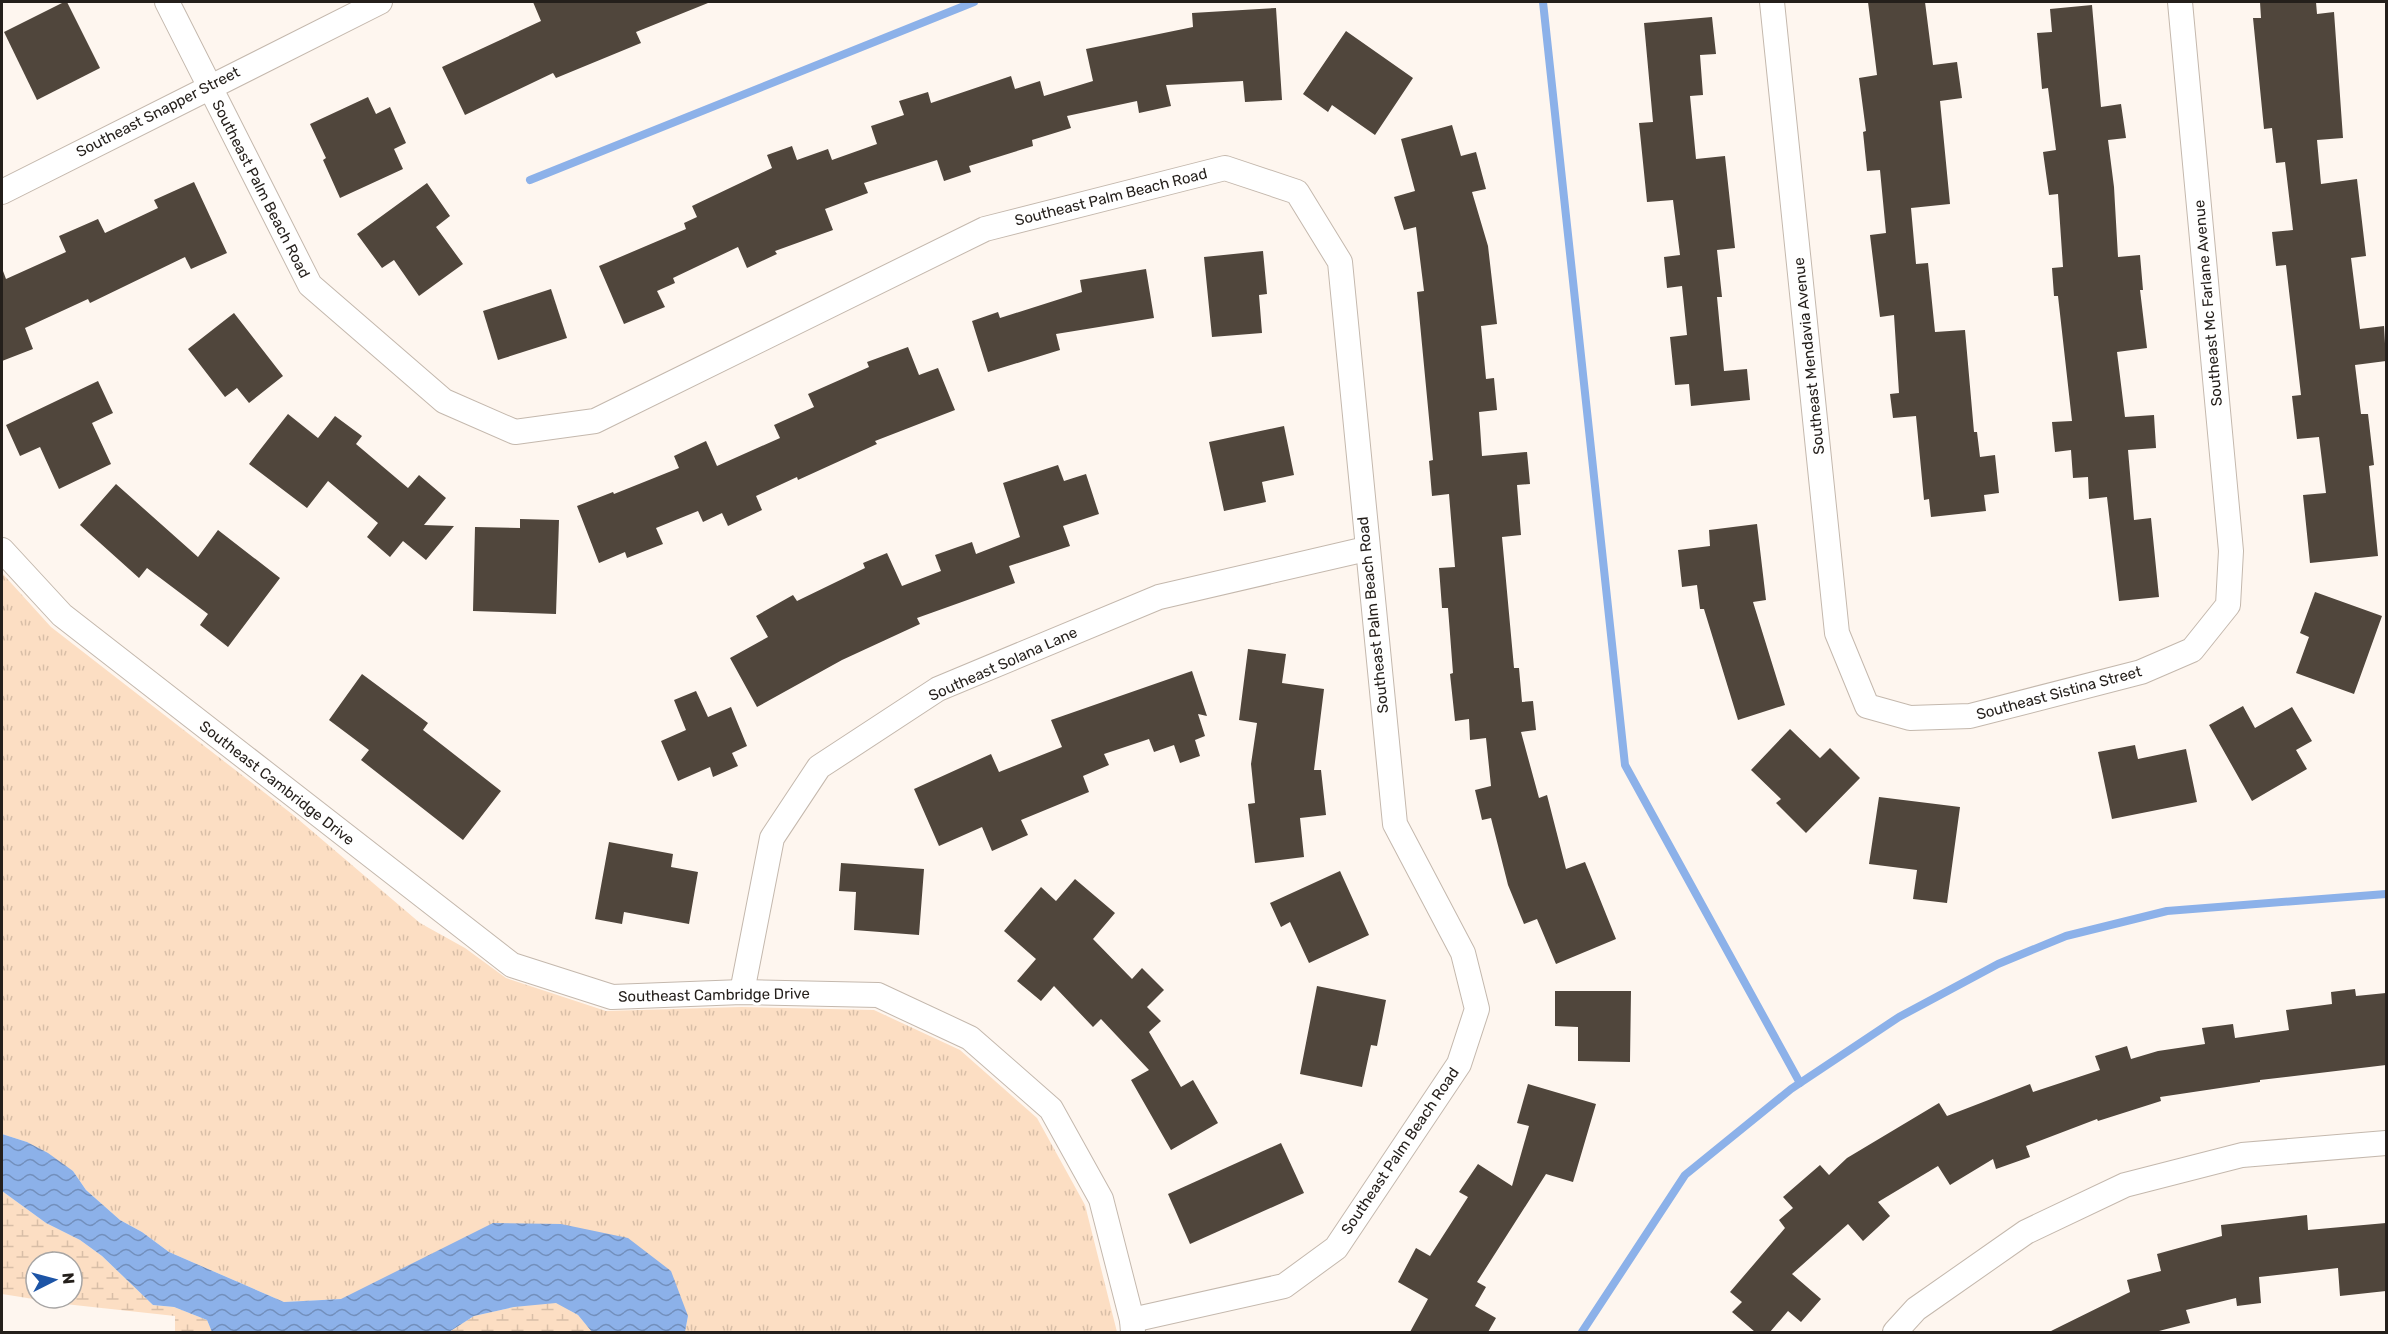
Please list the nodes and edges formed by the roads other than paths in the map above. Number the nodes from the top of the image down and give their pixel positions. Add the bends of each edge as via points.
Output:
1 (167, 2) edge
2 (380, 2) edge
3 (1772, 2) edge
4 (2180, 2) edge
5 (209, 86) junction
6 (2, 192) edge
7 (1366, 549) junction
8 (2, 550) edge
9 (2228, 605) joint
10 (1867, 706) joint
11 (742, 992) junction
12 (2386, 1143) edge
13 (1133, 1326) edge
14 (1895, 1332) edge

1 - 5 street, Southeast Palm Beach Road
2 - 5 street, Southeast Snapper Street
3 - 10 street, Southeast Mendavia Avenue via 1837,633
4 - 9 street, Southeast Mc Farlane Avenue via 2232,551
5 - 6 street, Southeast Snapper Street
5 - 7 street, Southeast Palm Beach Road via 310,285 444,401 515,432 595,421 985,229 1225,168 1297,192 1340,262
7 - 11 street, Southeast Solana Lane via 1159,597 938,689 819,767 772,838
7 - 13 street, Southeast Palm Beach Road via 1395,824 1463,953 1477,1008 1459,1064 1336,1248 1284,1286
8 - 11 street, Southeast Cambridge Drive via 62,615 512,964 612,997
9 - 10 street, Southeast Sistina Street via 2192,650 2141,672 1970,716 1910,718
11 - 13 street, Southeast Cambridge Drive via 878,995 970,1038 1051,1108 1101,1199
12 - 14 street via 2242,1155 2125,1185 2026,1232 1916,1309

